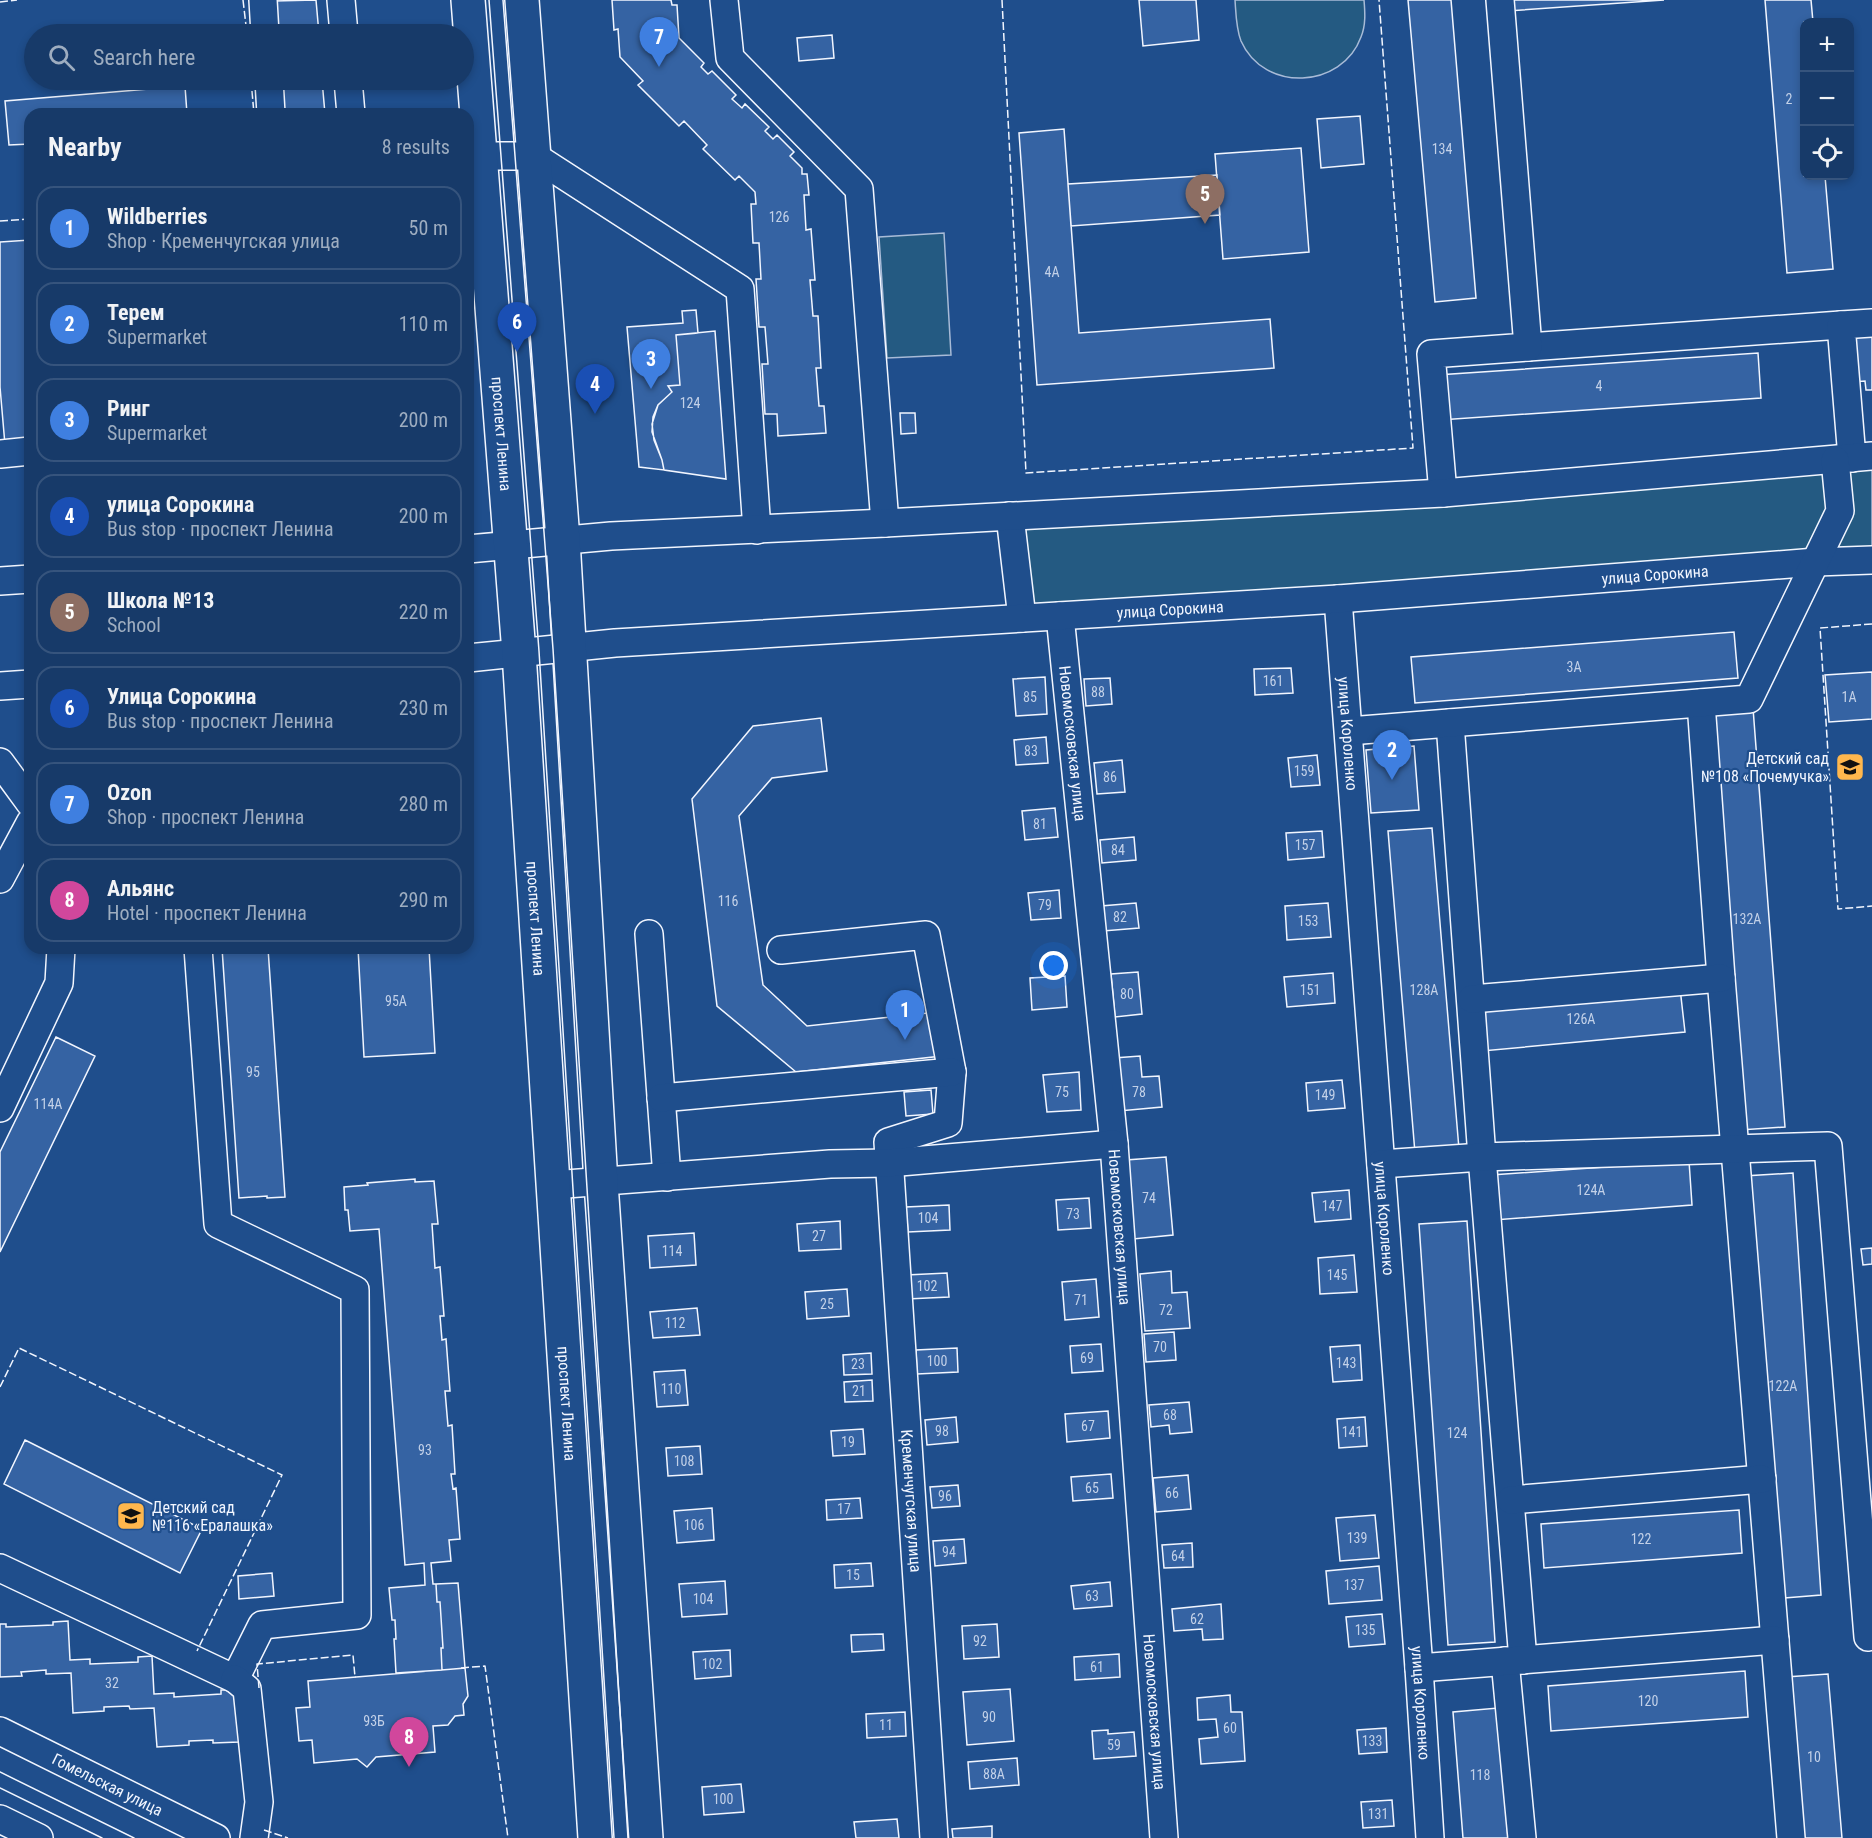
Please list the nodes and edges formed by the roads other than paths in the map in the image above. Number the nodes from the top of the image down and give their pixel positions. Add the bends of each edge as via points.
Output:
1 (263, 0) edge
2 (341, 0) edge
3 (468, 0) edge
4 (522, 0) edge
5 (724, 0) edge
6 (1500, 0) edge
7 (265, 24) edge
8 (343, 24) edge
9 (470, 24) edge
10 (474, 72) edge
11 (270, 90) edge
12 (349, 90) edge
13 (271, 108) edge
14 (350, 108) edge
15 (481, 156) junction
16 (534, 156) junction
17 (1872, 323) edge
18 (1841, 326) junction
19 (1528, 347) junction
20 (24, 452) edge
21 (0, 454) edge
22 (1853, 458) edge
23 (1443, 494) junction
24 (1010, 516) junction
25 (885, 524) junction
26 (758, 530) junction
27 (563, 540) junction
28 (512, 544) junction
29 (474, 548) edge
30 (1872, 560) edge
31 (1816, 562) junction
32 (24, 579) edge
33 (0, 581) edge
34 (1338, 599) junction
35 (1060, 616) junction
36 (1022, 618) junction
37 (570, 648) junction
38 (519, 653) junction
39 (474, 657) edge
40 (24, 684) edge
41 (0, 686) edge
42 (1701, 703) junction
43 (1450, 723) junction
44 (1349, 731) junction
45 (0, 762) edge
46 (24, 795) edge
47 (24, 834) edge
48 (0, 879) edge
49 (649, 934) dead end
50 (781, 950) dead end
51 (61, 954) edge
52 (198, 954) edge
53 (1721, 978) junction
54 (1472, 999) junction
55 (952, 1072) junction
56 (661, 1098) junction
57 (0, 1108) edge
58 (1114, 1144) junction
59 (1736, 1148) junction
60 (1482, 1157) junction
61 (888, 1163) junction
62 (1381, 1164) junction
63 (667, 1177) junction
64 (601, 1183) junction
65 (554, 1185) junction
66 (1762, 1479) junction
67 (1511, 1500) junction
68 (0, 1568) edge
69 (1872, 1636) edge
70 (1775, 1640) junction
71 (1514, 1661) junction
72 (1419, 1668) junction
73 (235, 1679) junction
74 (0, 1731) edge
75 (1, 1823) edge
76 (39, 1838) edge
77 (216, 1838) edge
78 (254, 1838) edge
79 (595, 1838) edge
80 (646, 1838) edge
81 (934, 1838) edge
82 (1164, 1838) edge
83 (1430, 1838) edge
84 (1522, 1838) edge
85 (1791, 1838) edge

1 - 7 street
2 - 8 street
3 - 9 main road, проспект Ленина
4 - 16 main road
5 - 25 street via 730,58 859,189
6 - 19 street
10 - 15 main road, проспект Ленина
11 - 13 street
12 - 14 street
15 - 16 street
15 - 28 main road, проспект Ленина
16 - 26 street via 741,289
16 - 27 main road
17 - 18 street
18 - 19 street
18 - 22 street
19 - 23 street via 1431,354
20 - 21 street
22 - 23 street
22 - 31 street via 1840,511
23 - 24 street
24 - 25 street
24 - 36 street
25 - 26 street
26 - 27 street
27 - 28 street
27 - 37 main road
28 - 29 street
28 - 38 main road, проспект Ленина
30 - 31 street, улица Сорокина
31 - 34 street, улица Сорокина
31 - 42 street via 1749,699
32 - 33 street
34 - 35 street, улица Сорокина
34 - 44 street, улица Короленко
35 - 36 street, улица Сорокина
35 - 58 street, Новомосковская улица
36 - 37 street, улица Сорокина
37 - 38 street, улица Сорокина
37 - 64 main road
38 - 39 street, улица Сорокина
38 - 65 main road, проспект Ленина
40 - 41 street
42 - 43 street
42 - 53 street
43 - 44 street
43 - 54 street
44 - 62 street, улица Короленко
45 - 46 street
47 - 48 street
49 - 56 street
50 - 55 street via 926,935
51 - 57 street via 59,983
52 - 73 street via 218,1224 355,1290 357,1615 262,1625
53 - 54 street
53 - 59 street
54 - 60 street
55 - 56 street
55 - 61 street via 948,1123 888,1142
56 - 63 street
58 - 61 street
58 - 82 street, Новомосковская улица
59 - 60 street
59 - 66 street
59 - 69 street via 1828,1146 1868,1637
60 - 62 street
60 - 67 street
61 - 63 street
61 - 81 street, Кременчугская улица
62 - 72 street, улица Короленко
63 - 64 street
64 - 65 street
64 - 80 main road
65 - 79 main road, проспект Ленина
66 - 67 street
66 - 70 street
67 - 71 street
68 - 73 street
70 - 71 street
70 - 85 street
71 - 72 street
71 - 84 street
72 - 83 street, улица Короленко
73 - 78 street via 247,1689 259,1802
74 - 77 street, Гомельская улица
75 - 76 street

